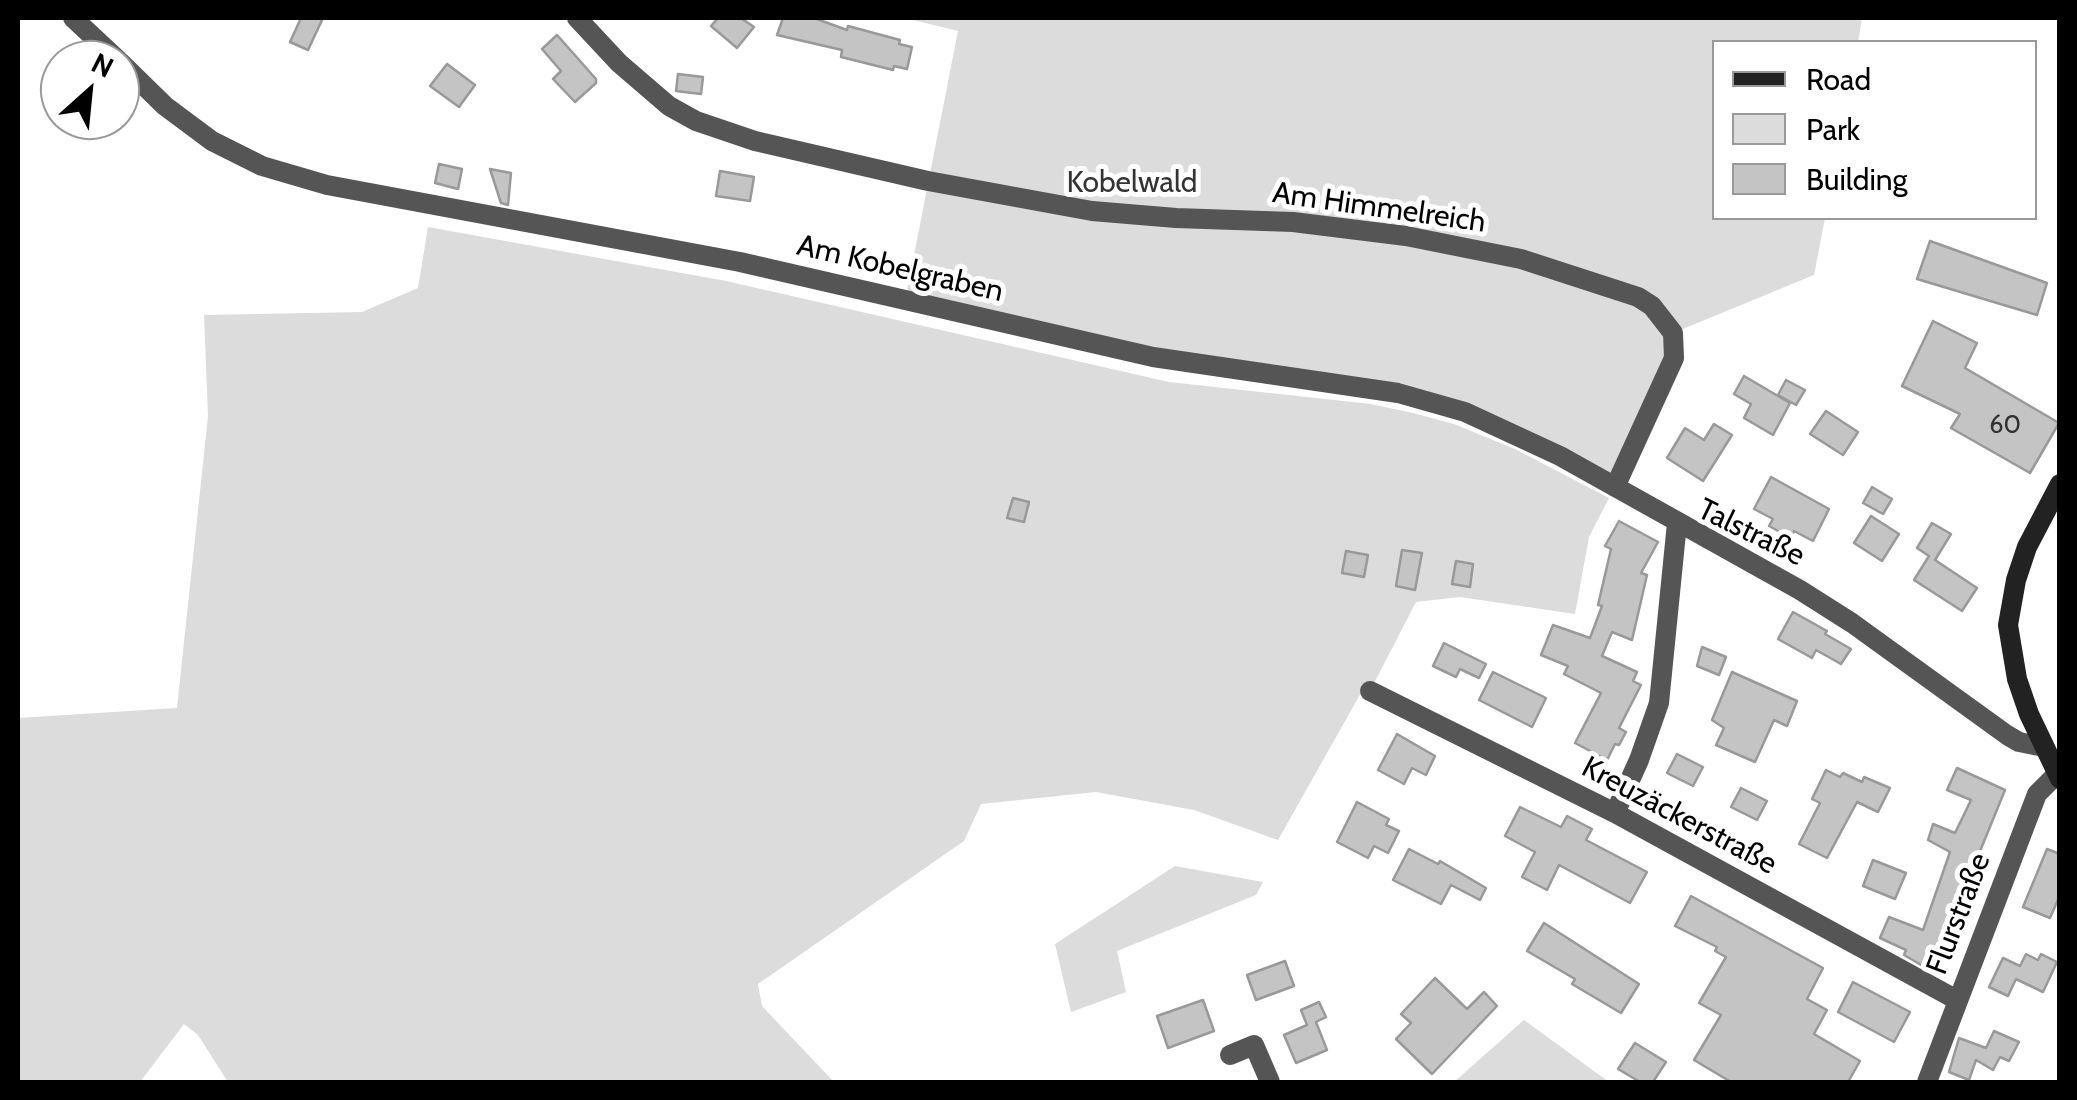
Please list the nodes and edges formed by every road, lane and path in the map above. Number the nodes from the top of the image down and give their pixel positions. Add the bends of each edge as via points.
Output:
1 (73, 18) edge
2 (577, 18) edge
3 (97, 40) edge
4 (140, 81) edge
5 (2060, 484) edge
6 (1615, 487) junction
7 (1678, 523) junction
8 (1370, 691) dead end
9 (2044, 747) junction
10 (2058, 777) edge
11 (1614, 813) junction
12 (1957, 1000) junction
13 (1230, 1055) dead end
14 (1270, 1082) edge
15 (1927, 1082) edge

1 - 3 street, Am Kobelgraben
2 - 6 street, Am Himmelreich via 669,106 755,141 1092,211 1406,236 1522,259 1638,296 1673,333 1674,358
4 - 6 street, Am Kobelgraben via 212,141 292,176 740,262 1152,357 1418,397 1509,430
5 - 9 street via 2020,568 2008,626 2017,679
6 - 7 street, Am Kobelgraben
7 - 9 street, Talstraße via 1846,619 2007,736
7 - 11 street, Talstraße via 1659,703
8 - 11 street, Kreuzäckerstraße
9 - 10 street
10 - 12 street, Flurstraße via 2037,794
11 - 12 street, Kreuzäckerstraße
12 - 15 street, Flurstraße
13 - 14 street via 1254,1045

